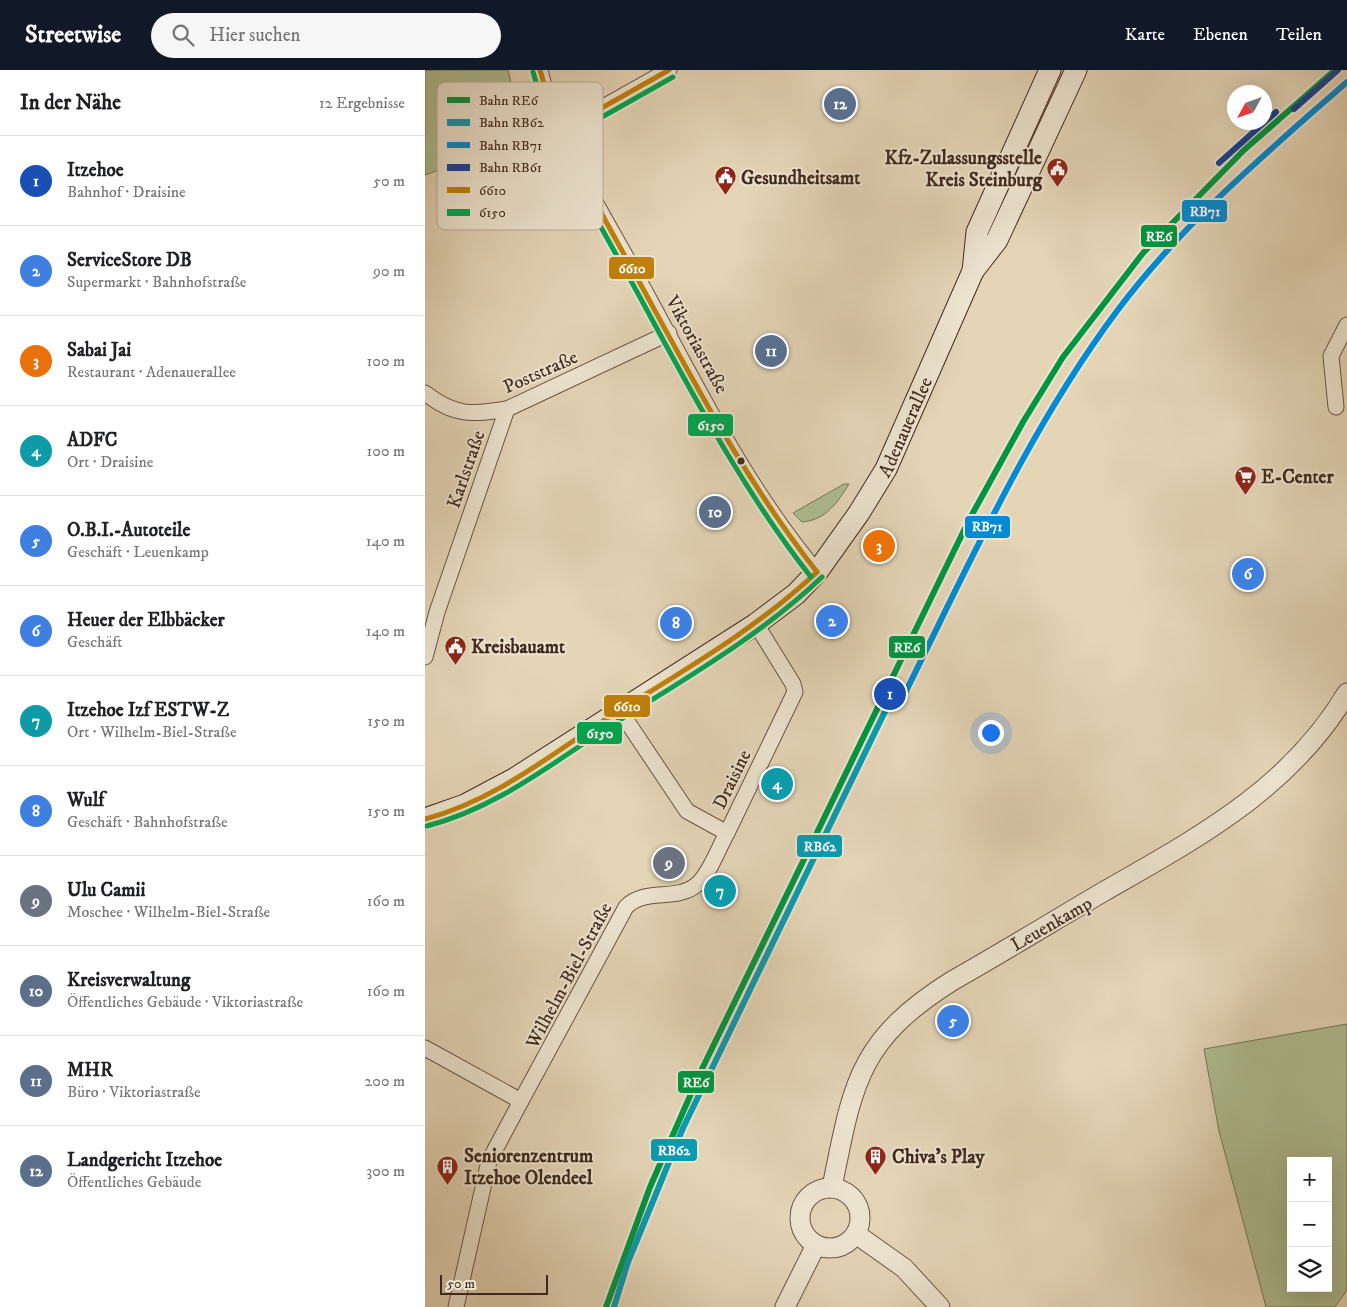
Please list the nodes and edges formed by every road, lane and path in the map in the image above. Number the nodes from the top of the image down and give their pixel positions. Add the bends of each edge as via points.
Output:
1 (669, 70) edge
2 (1050, 70) edge
3 (1076, 70) edge
4 (603, 107) edge
5 (603, 212) edge
6 (973, 271) junction
7 (1347, 325) edge
8 (669, 333) junction
9 (425, 393) edge
10 (1336, 407) dead end
11 (507, 409) junction
12 (817, 572) junction
13 (756, 624) junction
14 (425, 656) edge
15 (1344, 703) edge
16 (620, 711) junction
17 (425, 819) edge
18 (727, 833) junction
19 (425, 1048) edge
20 (521, 1101) junction
21 (832, 1187) junction
22 (856, 1234) junction
23 (816, 1244) junction
24 (456, 1307) edge
25 (785, 1307) edge
26 (940, 1307) edge

1 - 4 street
2 - 6 main road, Adenauerallee via 977,232
3 - 6 main road, Adenauerallee via 997,240
5 - 8 street, Viktoriastraße
6 - 12 main road, Adenauerallee via 886,469 859,514
7 - 10 street via 1331,356
8 - 11 street, Poststraße
8 - 12 street, Viktoriastraße via 767,509
9 - 11 street, Poststraße via 446,408 459,412
11 - 14 street, Karlstraße
12 - 13 main road, Adenauerallee via 796,594
13 - 16 main road, Adenauerallee
13 - 18 street, Draisine via 795,692
15 - 21 street, Leuenkamp via 1299,756 1245,806 1198,837 952,980 899,1020 876,1046 859,1075
16 - 17 main road, Adenauerallee via 493,791 453,811
16 - 18 street, Draisine via 687,811
18 - 20 street, Wilhelm-Biel-Straße via 696,886 689,890 641,897 626,907
19 - 20 street
20 - 24 street, Wilhelm-Biel-Straße via 489,1161
21 - 22 street via 847,1192 857,1204 861,1219
21 - 23 street via 807,1197 800,1214 803,1232
22 - 23 street via 838,1247
22 - 26 street via 903,1268
23 - 25 street

